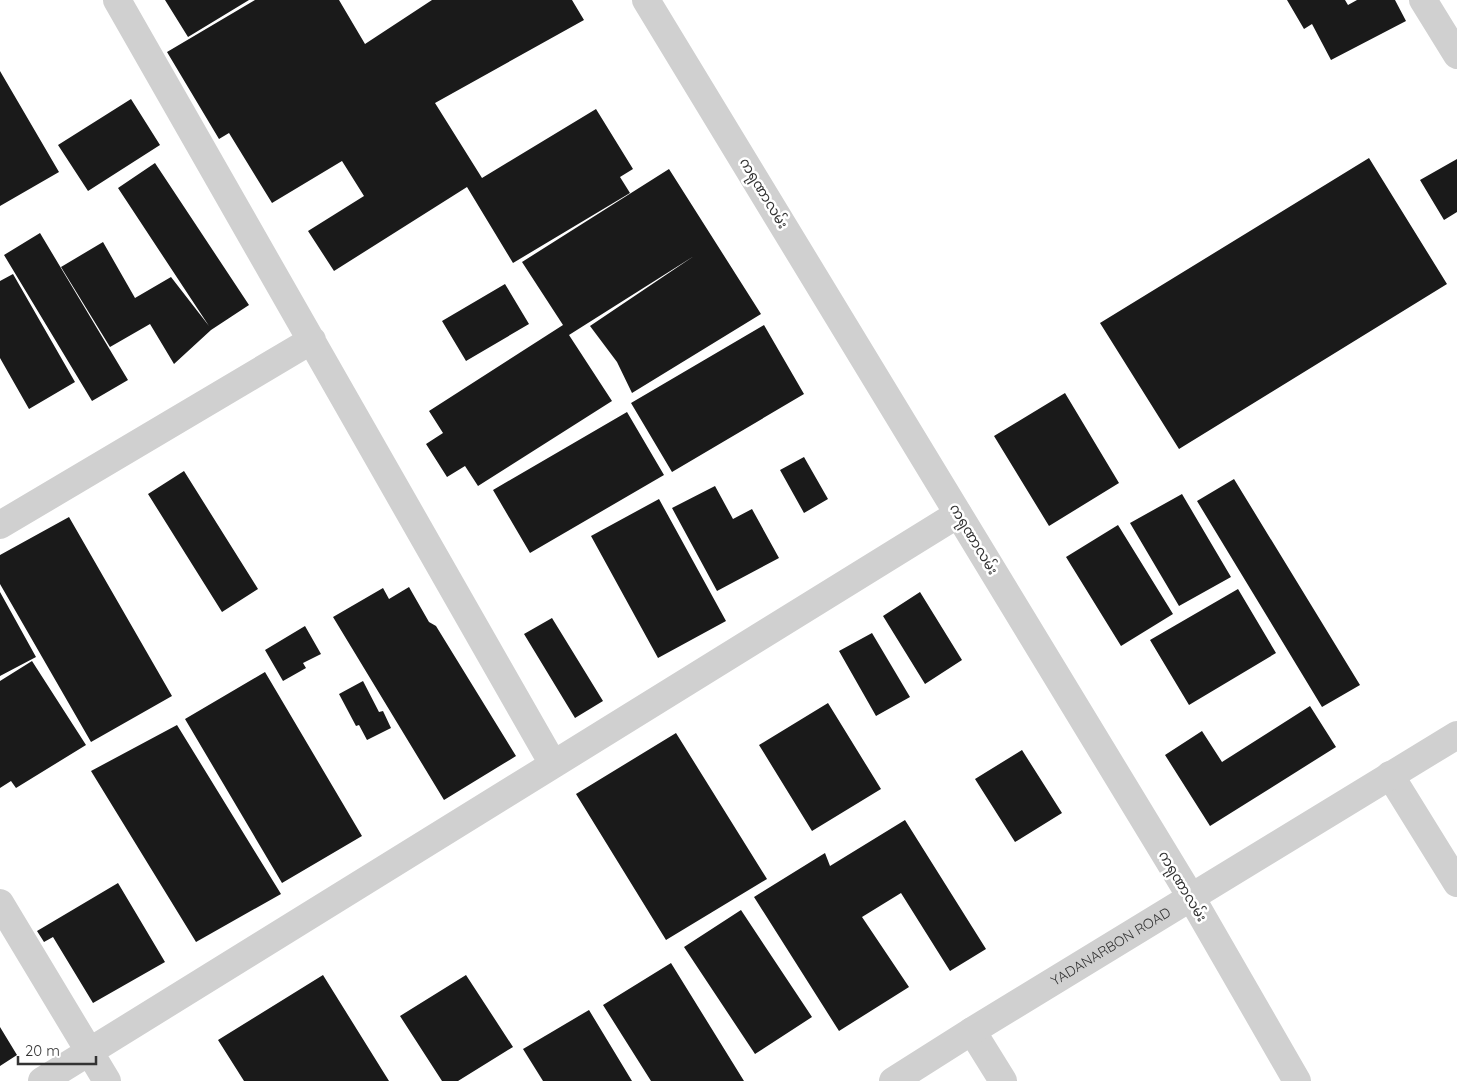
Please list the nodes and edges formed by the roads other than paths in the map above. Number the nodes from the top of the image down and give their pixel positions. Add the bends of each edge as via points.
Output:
1 (117, 0) edge
2 (646, 0) edge
3 (1423, 0) edge
4 (1457, 55) edge
5 (312, 340) junction
6 (958, 514) junction
7 (0, 524) edge
8 (1457, 734) edge
9 (554, 764) junction
10 (1390, 776) junction
11 (1457, 884) edge
12 (1191, 898) junction
13 (0, 903) edge
14 (972, 1031) junction
15 (90, 1052) junction
16 (42, 1081) edge
17 (107, 1081) edge
18 (893, 1081) edge
19 (1003, 1081) edge
20 (1297, 1081) edge

1 - 5 street
2 - 6 street, ကရုဏာလမ်း
3 - 4 street
5 - 7 street
5 - 9 street
6 - 9 street
6 - 12 street, ကရုဏာလမ်း
8 - 10 street, YADANARBON ROAD
9 - 15 street
10 - 11 street
10 - 12 street, YADANARBON ROAD
12 - 14 street, YADANARBON ROAD
12 - 20 street, ကရုဏာလမ်း
13 - 15 street
14 - 18 street, YADANARBON ROAD
14 - 19 street
15 - 16 street
15 - 17 street

